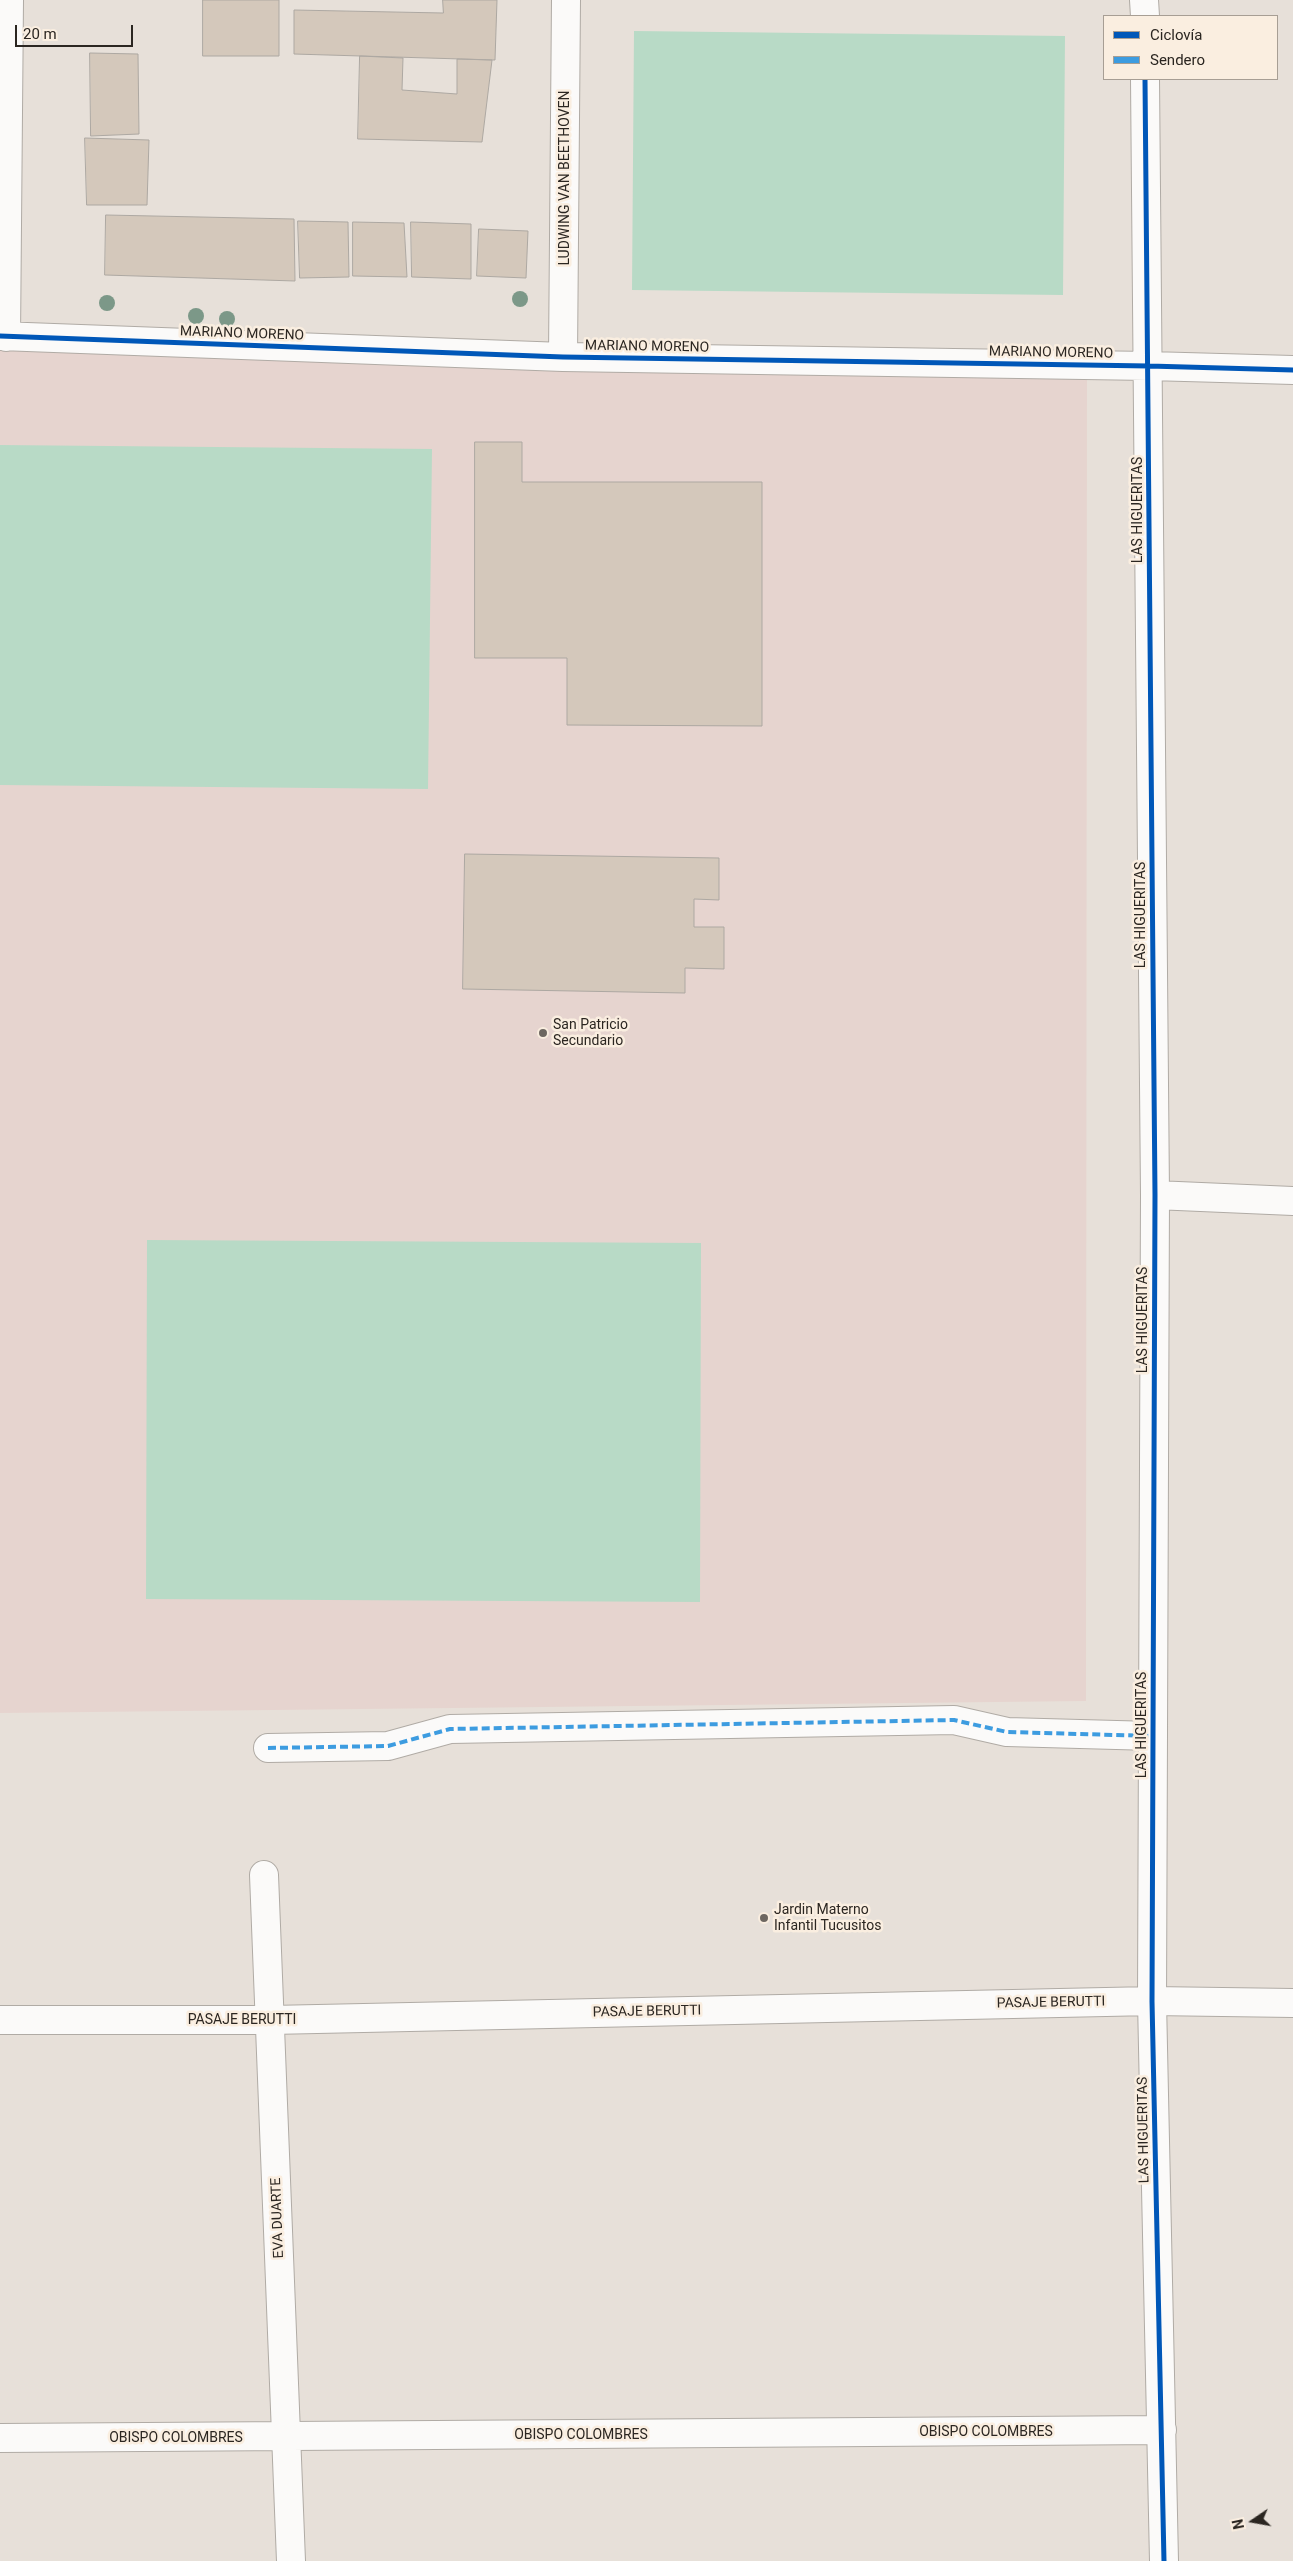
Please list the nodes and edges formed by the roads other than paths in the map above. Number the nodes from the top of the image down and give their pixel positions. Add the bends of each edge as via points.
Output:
1 (9, 0) edge
2 (566, 0) edge
3 (1144, 0) edge
4 (1145, 15) edge
5 (1145, 80) edge
6 (3, 336) edge
7 (563, 357) junction
8 (1149, 366) junction
9 (1293, 370) edge
10 (1154, 1195) junction
11 (1293, 1201) edge
12 (1153, 1736) junction
13 (268, 1748) dead end
14 (264, 1875) dead end
15 (1152, 2001) junction
16 (1293, 2004) edge
17 (0, 2020) edge
18 (271, 2020) junction
19 (1162, 2430) junction
20 (286, 2437) junction
21 (0, 2438) edge
22 (291, 2561) edge
23 (1164, 2561) edge

1 - 6 street
2 - 7 street, LUDWING VAN BEETHOVEN
3 - 4 street
5 - 8 street, LAS HIGUERITAS
6 - 7 street, MARIANO MORENO
7 - 8 street, MARIANO MORENO
8 - 9 street, MARIANO MORENO
8 - 10 street, LAS HIGUERITAS
10 - 11 street
10 - 12 street, LAS HIGUERITAS
12 - 13 street via 1007,1732 954,1720 450,1729 388,1746
12 - 15 street, LAS HIGUERITAS
14 - 18 street, EVA DUARTE
15 - 16 street, PASAJE BERUTTI
15 - 18 street, PASAJE BERUTTI
15 - 19 street, LAS HIGUERITAS
17 - 18 street, PASAJE BERUTTI
18 - 20 street, EVA DUARTE
19 - 20 street, OBISPO COLOMBRES
19 - 23 street, LAS HIGUERITAS
20 - 21 street, OBISPO COLOMBRES
20 - 22 street, EVA DUARTE

